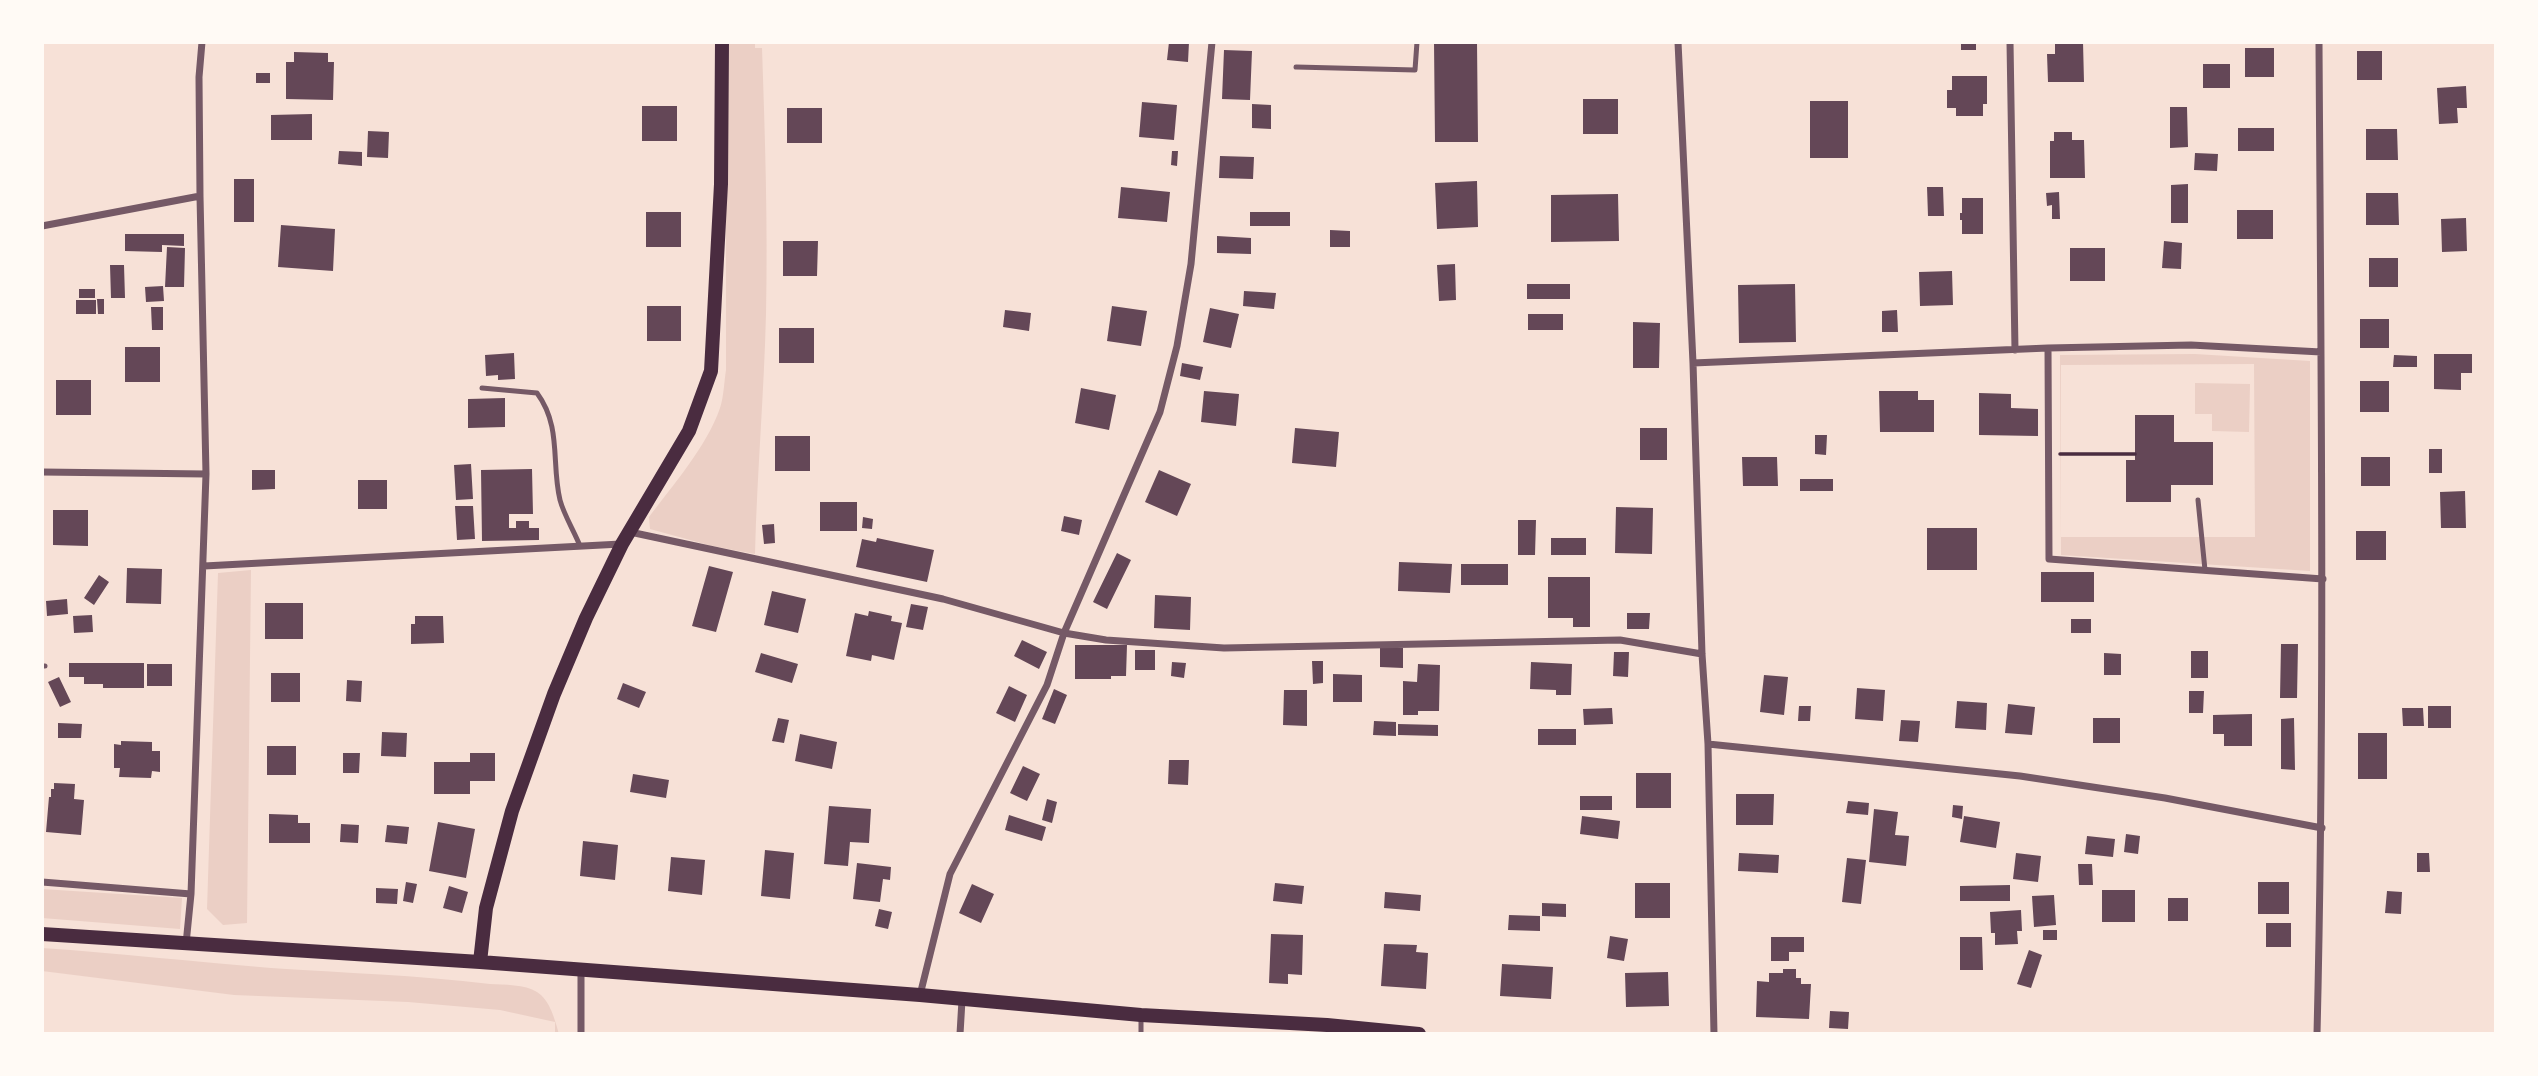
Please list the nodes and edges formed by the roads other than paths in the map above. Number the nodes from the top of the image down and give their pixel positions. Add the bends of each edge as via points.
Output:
1 (202, 42) edge
2 (722, 42) edge
3 (1212, 42) edge
4 (1418, 42) edge
5 (1678, 42) edge
6 (2010, 42) edge
7 (2319, 42) edge
8 (1296, 67) dead end
9 (200, 196) junction
10 (42, 226) edge
11 (2048, 348) junction
12 (2015, 349) junction
13 (2321, 352) junction
14 (1693, 363) junction
15 (482, 388) dead end
16 (42, 472) edge
17 (206, 474) junction
18 (2198, 500) dead end
19 (626, 538) junction
20 (580, 546) junction
21 (204, 566) junction
22 (2205, 570) junction
23 (2323, 579) junction
24 (1064, 633) junction
25 (1702, 654) junction
26 (1708, 744) junction
27 (2322, 828) junction
28 (42, 882) edge
29 (191, 894) junction
30 (42, 934) edge
31 (187, 944) junction
32 (480, 962) junction
33 (581, 971) junction
34 (920, 995) junction
35 (962, 1000) junction
36 (1141, 1014) junction
37 (1327, 1030) edge
38 (581, 1034) edge
39 (960, 1034) edge
40 (1141, 1034) edge
41 (1419, 1034) edge
42 (1714, 1034) edge
43 (2317, 1034) edge

1 - 9 street
2 - 19 main road via 721,184 711,371 689,431
3 - 24 street via 1191,264 1177,346 1160,412
4 - 8 lane via 1415,70
5 - 14 street
6 - 12 street
7 - 13 street
9 - 10 street
9 - 17 street
11 - 12 street
11 - 13 street via 2191,345
11 - 22 street via 2049,559
12 - 14 street
13 - 23 street
14 - 25 street
15 - 20 lane via 537,393 548,408 560,500
16 - 17 street
17 - 21 street
18 - 22 lane
19 - 20 street
19 - 24 street via 943,598
19 - 32 main road via 580,630 512,811 486,908
20 - 21 street
21 - 29 street
22 - 23 street
23 - 27 street
24 - 25 street via 1224,648 1620,640
24 - 34 street via 1047,685 950,874
25 - 26 street
26 - 27 street via 2020,776
26 - 42 street
27 - 43 street
28 - 29 street
29 - 31 street
30 - 31 main road
31 - 32 main road
32 - 33 main road
33 - 34 main road
33 - 38 street
34 - 35 main road
35 - 36 main road
35 - 39 street
36 - 37 main road
36 - 40 lane
37 - 41 main road

